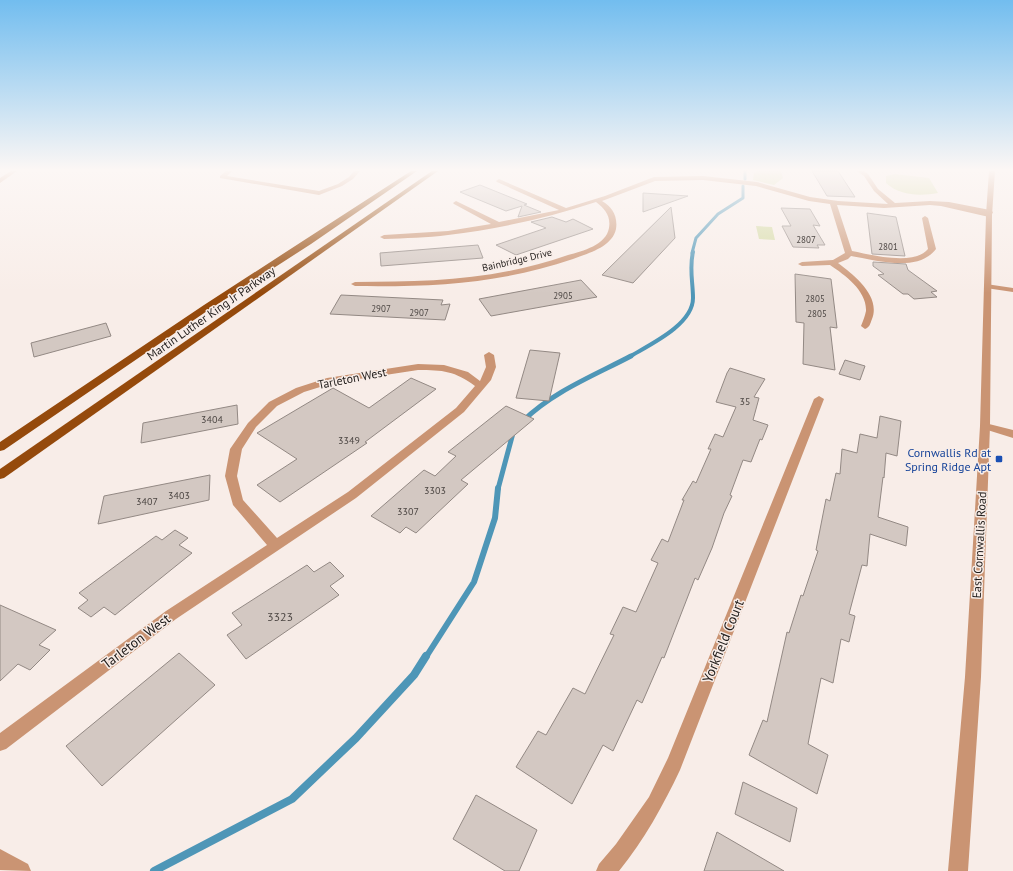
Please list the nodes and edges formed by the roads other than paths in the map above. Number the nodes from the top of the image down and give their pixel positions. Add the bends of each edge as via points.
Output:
1 (353, 212) edge
2 (377, 212) edge
3 (473, 212) edge
4 (558, 212) edge
5 (611, 212) edge
6 (835, 212) edge
7 (978, 212) edge
8 (990, 214) joint
9 (925, 218) dead end
10 (499, 225) junction
11 (384, 237) dead end
12 (849, 253) junction
13 (831, 262) junction
14 (802, 264) dead end
15 (355, 284) dead end
16 (989, 286) junction
17 (1013, 290) edge
18 (865, 326) dead end
19 (489, 355) dead end
20 (481, 386) junction
21 (819, 399) dead end
22 (985, 426) junction
23 (1013, 434) edge
24 (0, 447) edge
25 (0, 474) edge
26 (276, 546) junction
27 (0, 743) edge
28 (0, 859) edge
29 (21, 871) edge
30 (606, 871) edge
31 (958, 871) edge

1 - 24 main road, Martin Luther King Jr Parkway
2 - 25 main road, Martin Luther King Jr Parkway
3 - 10 street
4 - 10 street
5 - 15 street, Bainbridge Drive via 613,228 608,238 590,250 555,263 497,278 446,283
6 - 12 street
7 - 8 street
8 - 16 street, East Cornwallis Road
9 - 12 street via 932,249 919,259 898,260
10 - 11 street via 435,235
12 - 13 street via 847,257
13 - 14 street
13 - 18 street via 848,276 869,301 870,310
16 - 17 street
16 - 22 street, East Cornwallis Road
19 - 20 street, Tarleton West via 490,367
20 - 26 street, Tarleton West via 460,410 352,496
20 - 26 street, Tarleton West via 466,374 441,367 418,367 331,380 300,390 273,404 252,425 236,449 231,476 237,502
21 - 30 street, Yorkfield Court via 674,764 655,803 623,851
22 - 23 street
22 - 31 street, East Cornwallis Road via 973,676
26 - 27 street, Tarleton West via 171,615
28 - 29 street

